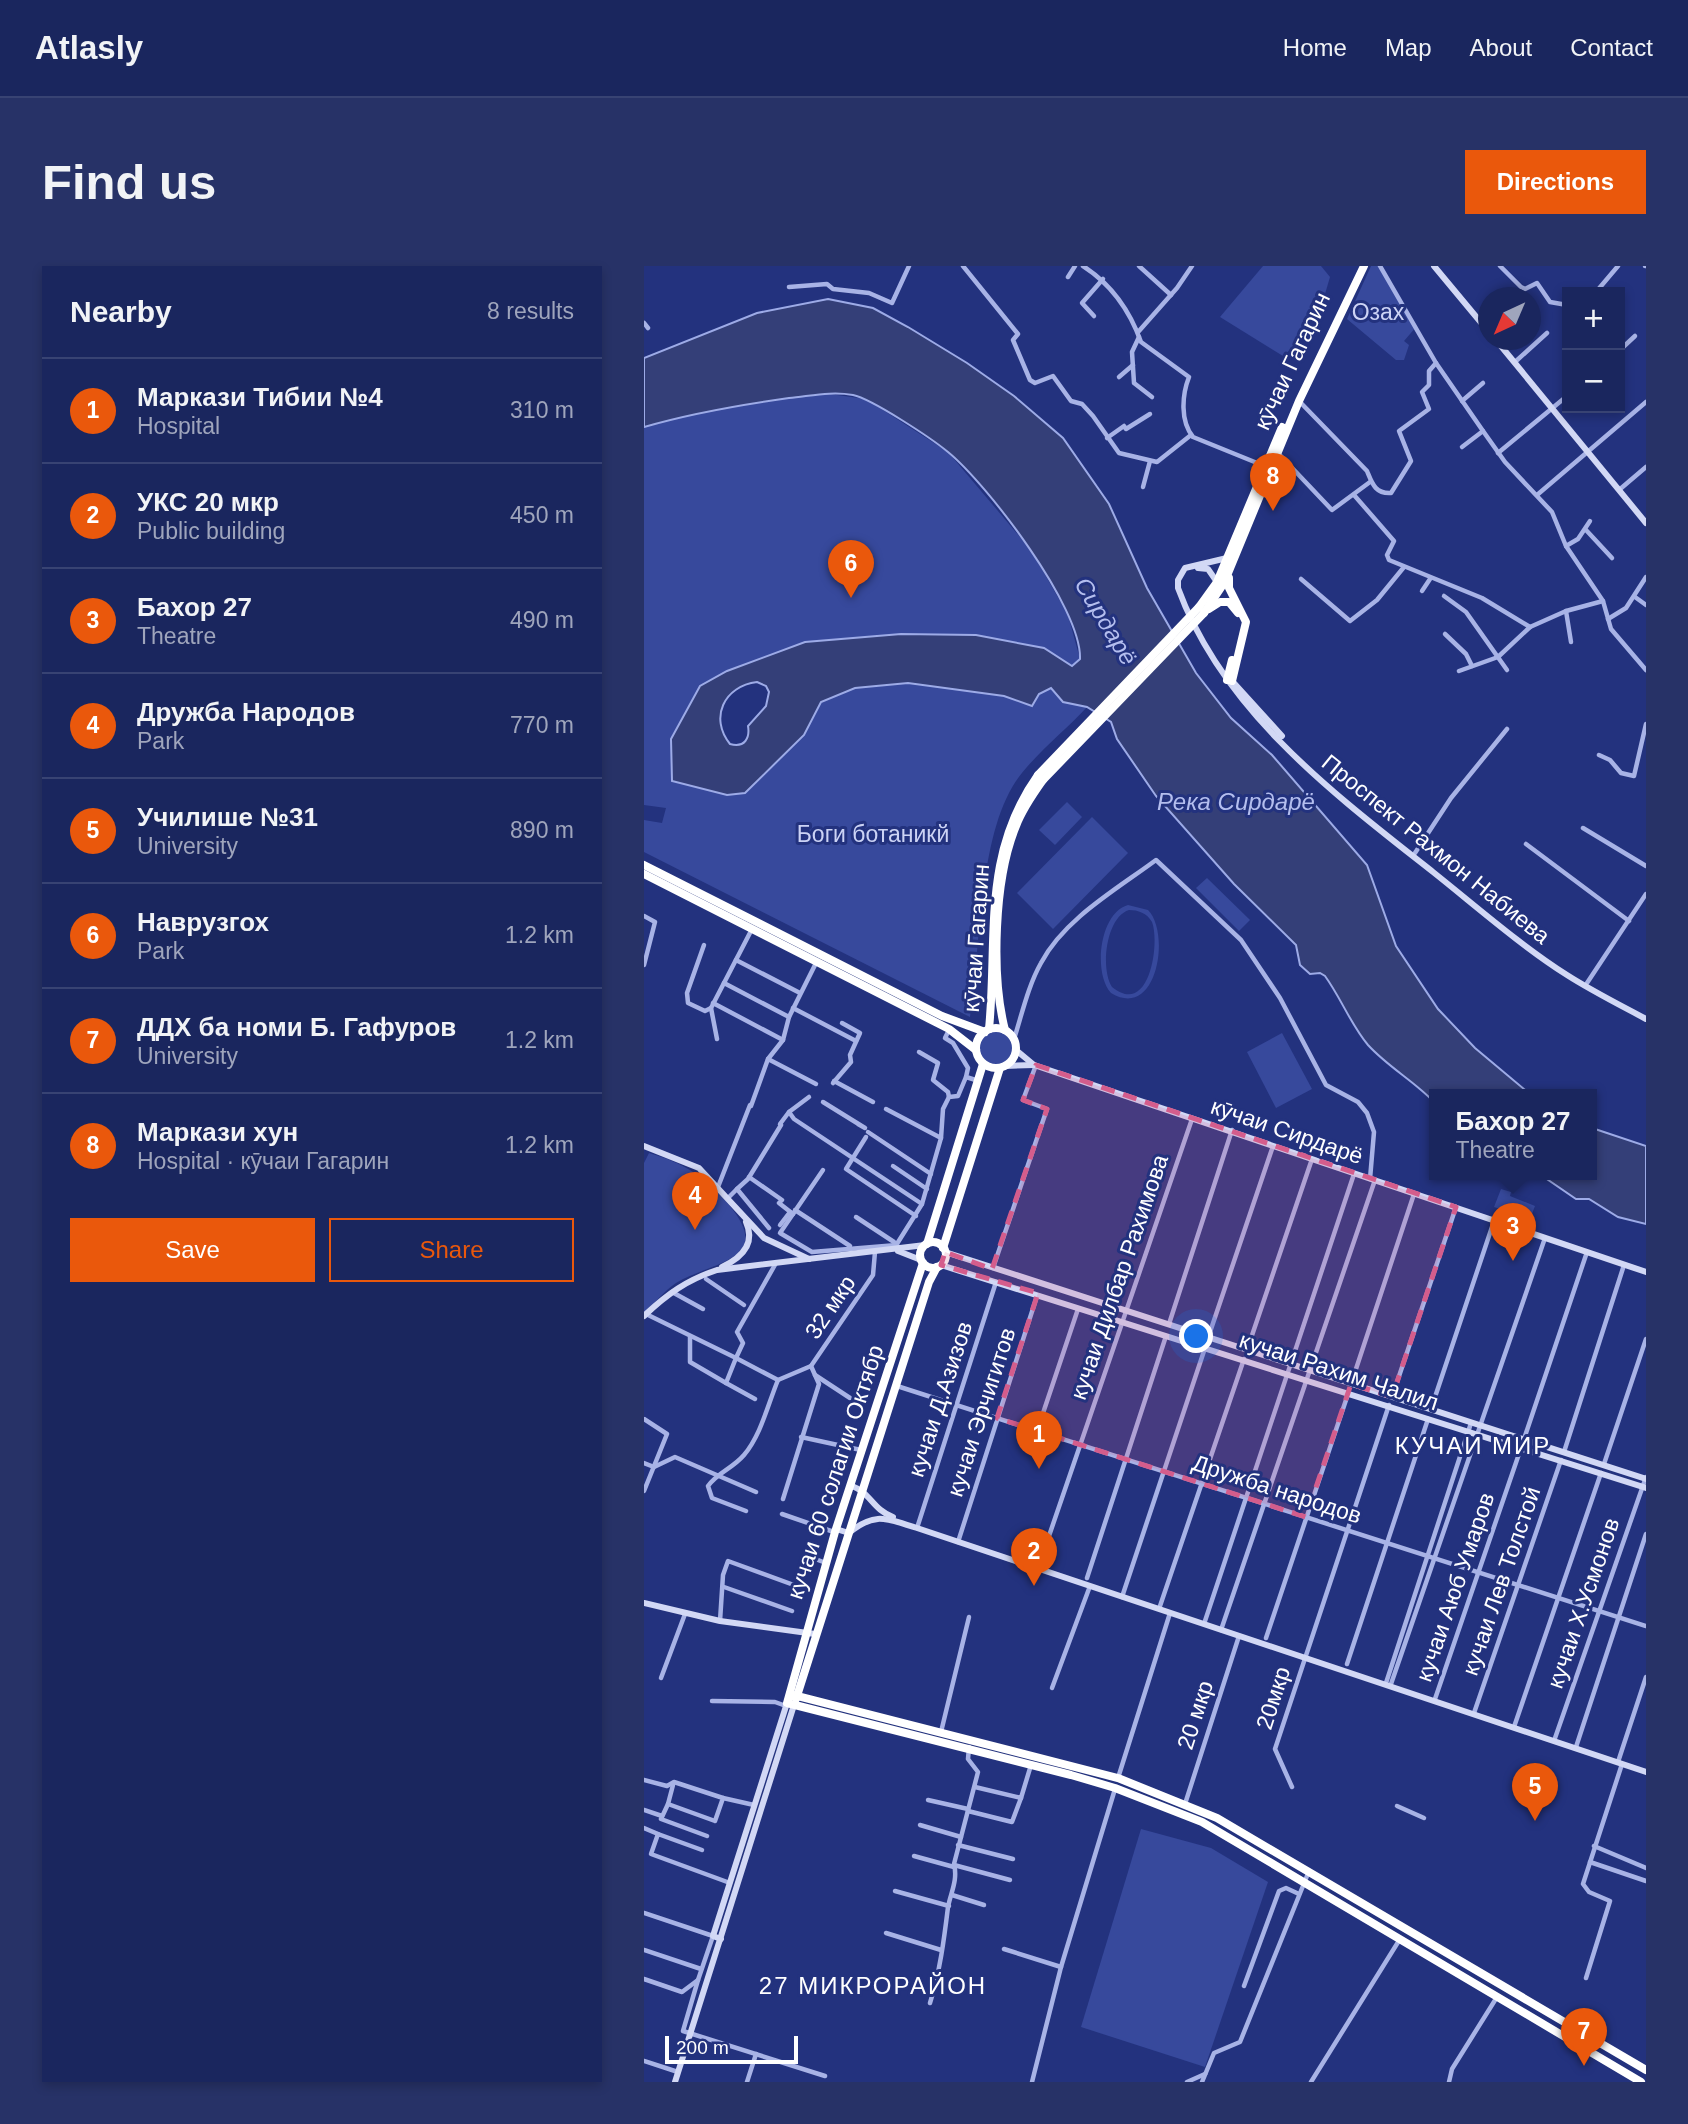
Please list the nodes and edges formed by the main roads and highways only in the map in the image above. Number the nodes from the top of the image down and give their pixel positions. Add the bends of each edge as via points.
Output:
1 (1358, 266) edge
2 (1364, 266) edge
3 (1434, 266) edge
4 (1478, 318) edge
5 (1505, 350) edge
6 (1267, 467) junction
7 (1646, 523) edge
8 (1228, 554) junction
9 (1228, 571) junction
10 (1217, 582) junction
11 (1202, 610) junction
12 (1229, 678) junction
13 (1041, 777) junction
14 (644, 865) edge
15 (644, 874) edge
16 (1646, 1017) edge
17 (987, 1030) junction
18 (1005, 1030) junction
19 (976, 1050) junction
20 (1016, 1050) junction
21 (983, 1064) junction
22 (1035, 1065) junction
23 (1003, 1067) junction
24 (644, 1146) edge
25 (742, 1214) junction
26 (926, 1245) junction
27 (896, 1246) junction
28 (944, 1250) junction
29 (810, 1259) junction
30 (922, 1262) junction
31 (939, 1266) junction
32 (716, 1270) junction
33 (1646, 1272) edge
34 (645, 1315) edge
35 (882, 1388) junction
36 (896, 1388) junction
37 (873, 1415) junction
38 (886, 1419) junction
39 (1646, 1478) edge
40 (852, 1486) junction
41 (1644, 1487) edge
42 (864, 1490) junction
43 (917, 1528) junction
44 (833, 1531) junction
45 (849, 1533) junction
46 (644, 1603) edge
47 (805, 1631) junction
48 (815, 1634) junction
49 (791, 1701) junction
50 (771, 1751) junction
51 (779, 1754) junction
52 (1646, 1772) edge
53 (763, 1777) junction
54 (771, 1780) junction
55 (1397, 1922) junction
56 (1407, 1928) junction
57 (1392, 1933) junction
58 (721, 1938) junction
59 (1401, 1938) junction
60 (1537, 2006) junction
61 (1531, 2016) junction
62 (1646, 2070) edge
63 (675, 2082) edge
64 (1641, 2082) edge

1 - 6 highway, кӯчаи Гагарин
2 - 6 highway, кӯчаи Гагарин
3 - 4 main road
5 - 7 main road
6 - 8 highway, кӯчаи Гагарин
6 - 9 highway, кӯчаи Гагарин
8 - 10 highway, кӯчаи Гагарин
8 - 12 main road via 1185,568 1178,580 1183,602
9 - 11 highway, кӯчаи Гагарин
9 - 12 highway via 1229,588 1246,622
10 - 11 highway, кӯчаи Гагарин
10 - 12 main road via 1208,569 1196,568 1184,574 1181,588
11 - 12 highway via 1229,602 1240,616
11 - 13 highway, bridge
12 - 16 main road, Проспект Рахмон Набиева via 1326,780 1415,853 1546,957
12 - 16 main road, Проспект Рахмон Набиева via 1266,726 1352,808 1545,960
13 - 17 highway, кӯчаи Гагарин via 1010,822 1001,855 992,923
13 - 18 highway, кӯчаи Гагарин via 1007,852 998,922 1000,1010
14 - 17 highway via 942,1016
15 - 19 highway via 950,1029
17 - 18 highway
17 - 19 highway
18 - 20 highway
19 - 21 highway
20 - 22 main road
20 - 23 highway
21 - 23 highway
21 - 26 highway, кучаи 60 солагии Октябр
22 - 23 main road
22 - 33 main road, кӯчаи Сирдарё
23 - 28 highway
24 - 25 main road via 699,1168
25 - 29 main road via 774,1245
25 - 32 main road via 751,1236 746,1250
26 - 27 main road
26 - 28 highway via 934,1242
26 - 30 highway, кучаи 60 солагии Октябр
27 - 29 main road
27 - 30 main road
28 - 31 highway, кучаи 60 солагии Октябр
28 - 39 main road, кучаи Рахим Чалил
29 - 32 main road
30 - 31 highway
30 - 35 highway, кучаи 60 солагии Октябр
31 - 36 highway, кучаи 60 солагии Октябр via 929,1282
31 - 41 main road, кучаи Рахим Чалил via 1038,1293
32 - 34 main road via 689,1279
35 - 36 highway
35 - 37 highway, кучаи 60 солагии Октябр
36 - 38 highway, кучаи 60 солагии Октябр
37 - 38 highway via 878,1421
37 - 40 highway, кучаи 60 солагии Октябр
38 - 42 highway, кучаи 60 солагии Октябр
40 - 42 main road
40 - 44 highway, кучаи 60 солагии Октябр
42 - 43 main road via 878,1511
42 - 45 highway, кучаи 60 солагии Октябр
43 - 45 main road via 874,1518
43 - 52 main road
44 - 45 main road
44 - 47 highway, кучаи 60 солагии Октябр
45 - 48 highway, кучаи 60 солагии Октябр
46 - 47 main road via 720,1621
47 - 48 main road
47 - 49 highway, кучаи 60 солагии Октябр
48 - 49 highway, кучаи 60 солагии Октябр
49 - 50 main road
49 - 51 main road
49 - 55 highway via 941,1732 1118,1778 1217,1818
49 - 57 highway via 1115,1788 1180,1813 1226,1835
50 - 51 main road
50 - 53 main road
51 - 54 main road
53 - 54 main road
53 - 58 main road via 713,1936
54 - 58 main road
55 - 56 highway
55 - 57 highway via 1398,1930
56 - 59 highway via 1400,1932
56 - 60 highway
57 - 59 highway
58 - 63 main road
59 - 61 highway
60 - 61 highway
60 - 62 highway
61 - 64 highway

